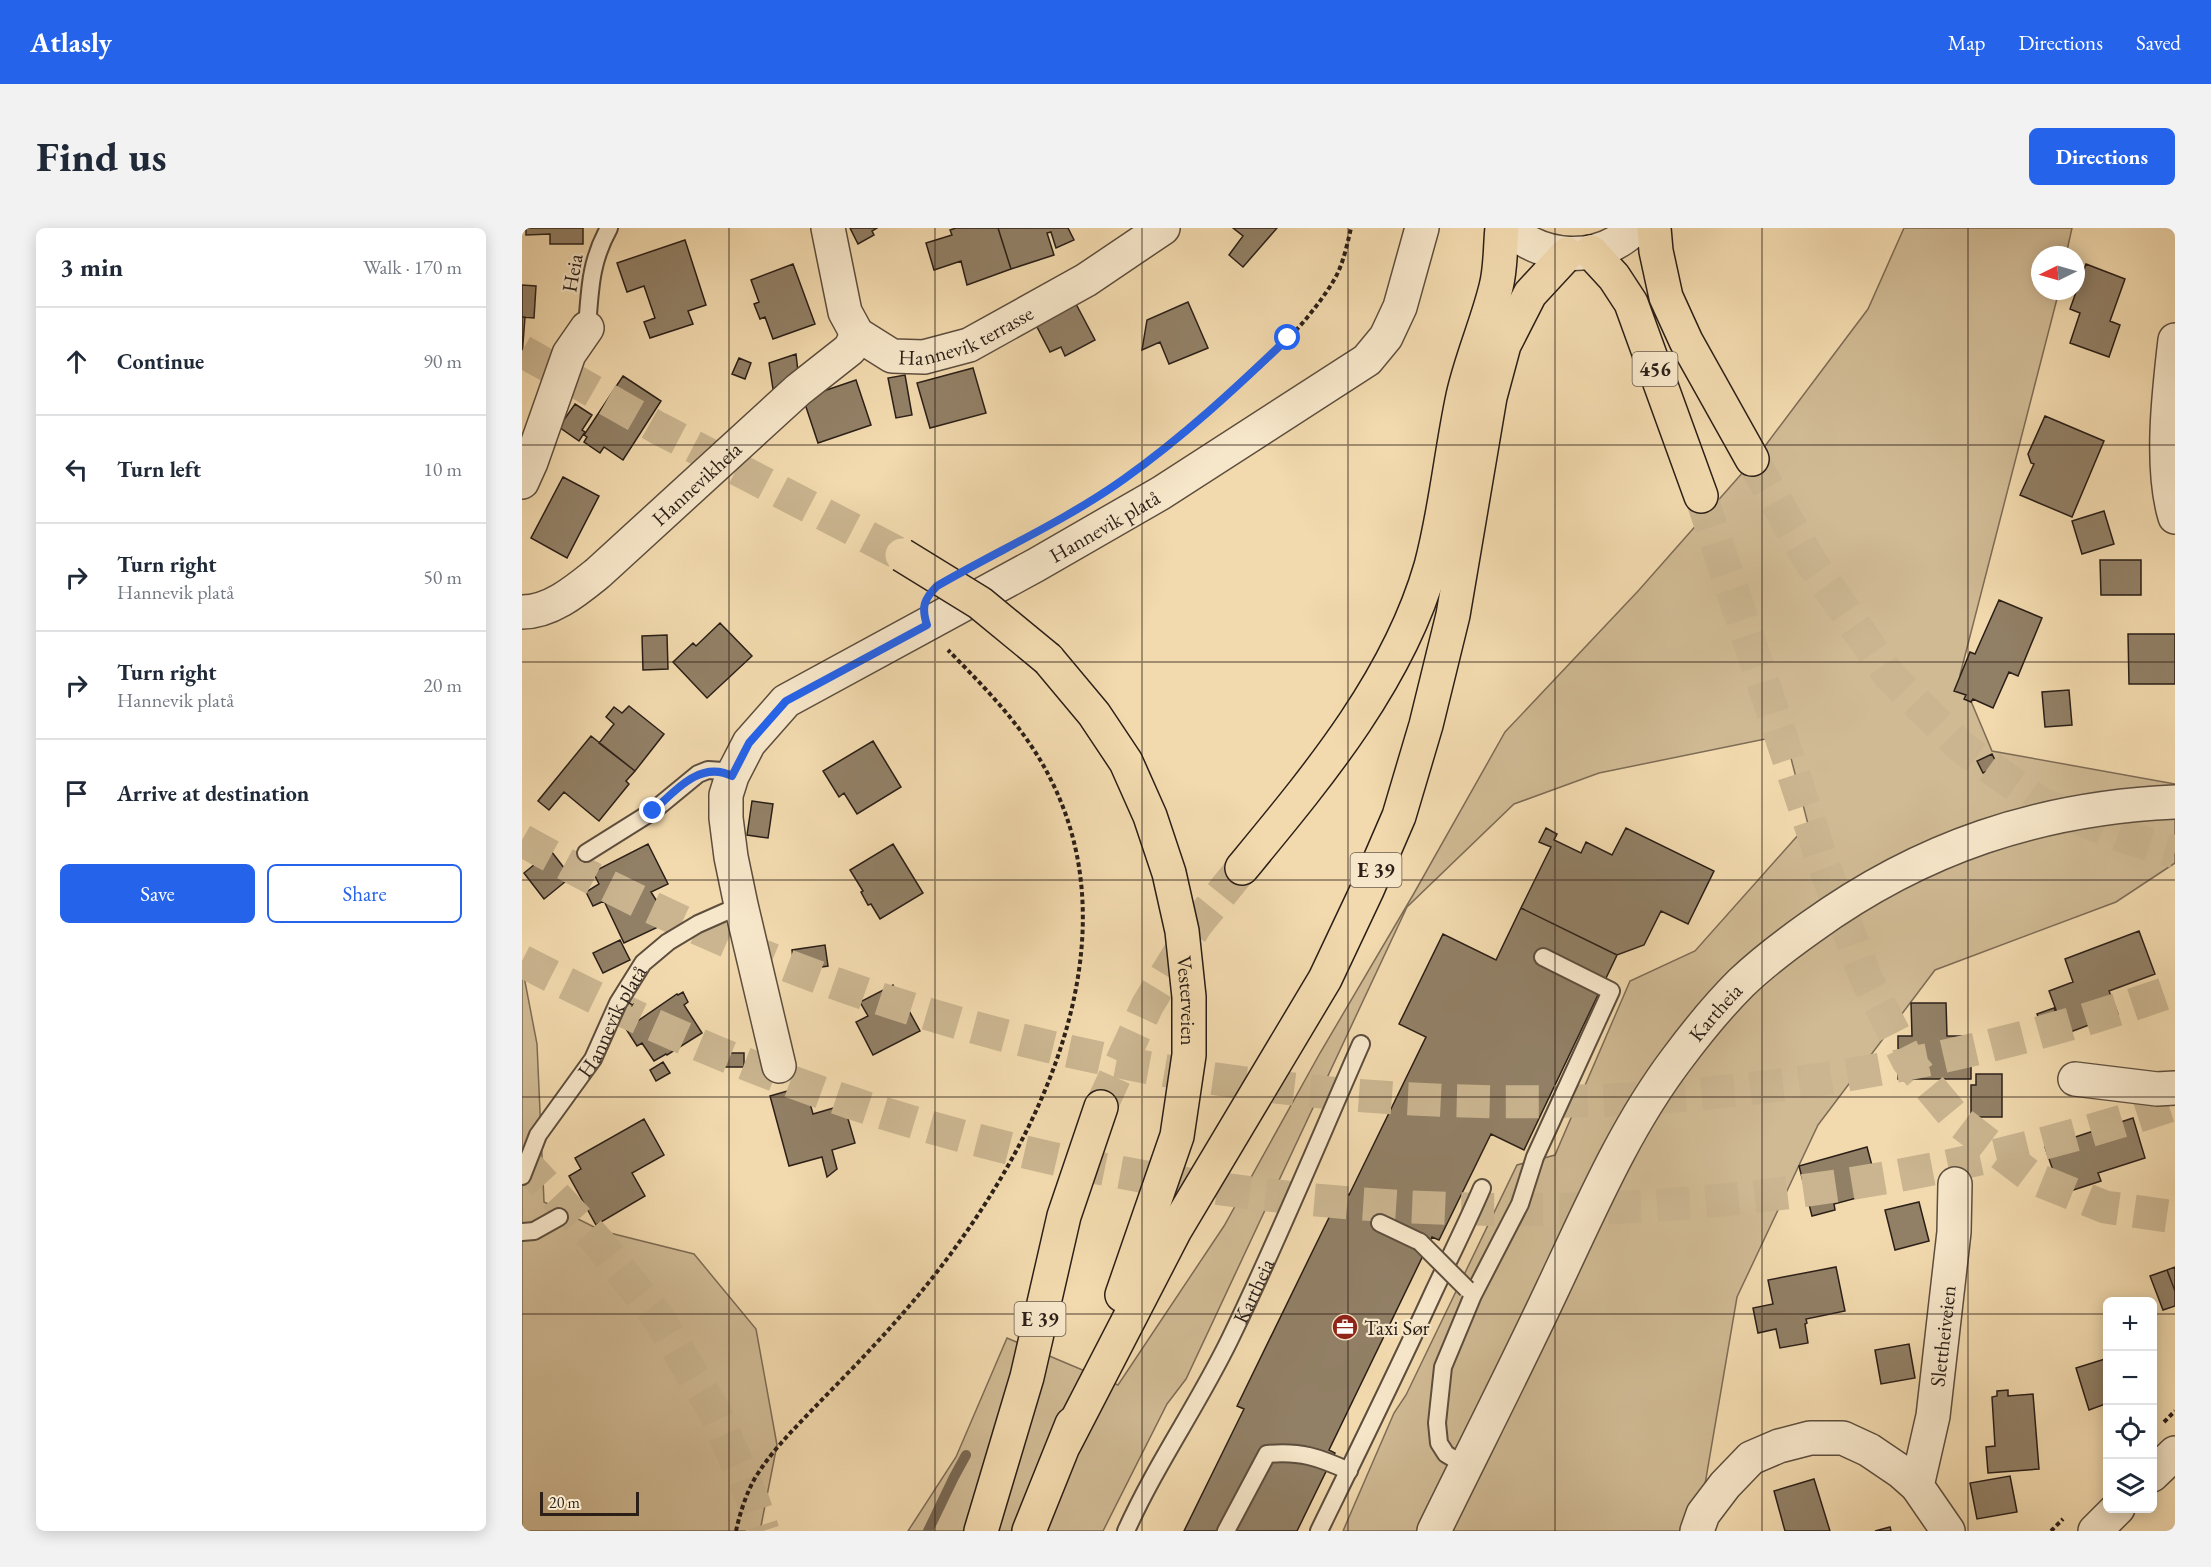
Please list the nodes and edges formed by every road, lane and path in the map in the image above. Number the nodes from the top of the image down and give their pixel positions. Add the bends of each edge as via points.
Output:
1 (609, 228) edge
2 (828, 228) edge
3 (1163, 228) edge
4 (1351, 228) edge
5 (1422, 228) edge
6 (1502, 228) edge
7 (1508, 228) edge
8 (1635, 228) edge
9 (1654, 228) edge
10 (1579, 253) junction
11 (587, 328) joint
12 (857, 334) junction
13 (2175, 340) edge
14 (1156, 455) dead end
15 (1752, 459) tunnel mouth
16 (522, 482) edge
17 (1701, 496) tunnel mouth
18 (2175, 517) edge
19 (902, 555) tunnel mouth
20 (522, 612) edge
21 (927, 625) junction
22 (732, 776) junction
23 (2175, 802) edge
24 (586, 853) dead end
25 (1242, 868) tunnel mouth
26 (741, 905) junction
27 (1543, 957) dead end
28 (1361, 1044) dead end
29 (779, 1066) dead end
30 (2075, 1079) dead end
31 (2175, 1088) edge
32 (1101, 1107) tunnel mouth
33 (522, 1176) edge
34 (1955, 1184) dead end
35 (1482, 1188) dead end
36 (559, 1217) dead end
37 (1380, 1223) dead end
38 (522, 1233) edge
39 (1470, 1292) junction
40 (1065, 1443) junction
41 (2175, 1454) edge
42 (1466, 1466) junction
43 (2157, 1470) edge
44 (1349, 1471) junction
45 (1917, 1486) junction
46 (2114, 1513) edge
47 (736, 1531) edge
48 (981, 1531) edge
49 (1029, 1531) edge
50 (1126, 1531) edge
51 (1226, 1531) edge
52 (1319, 1531) edge
53 (1434, 1531) edge
54 (1697, 1531) edge
55 (1948, 1531) edge
56 (2095, 1531) edge

1 - 11 lane, Heia via 592,269
2 - 12 street via 845,312
3 - 12 street, Hannevik terrasse via 1086,279 969,345 924,357 892,356
4 - 14 path via 1335,278 1311,313 1224,399
5 - 21 street, Hannevik platå via 1400,307 1386,337 1367,360 1161,493
6 - 25 main road via 1497,285 1463,393 1431,566 1412,619 1380,681 1341,742
7 - 10 street via 1543,250
8 - 10 street via 1610,246
9 - 15 main road, 456 via 1666,297
10 - 17 main road, 456 via 1614,277 1631,303
10 - 40 main road, E 39 via 1530,294 1504,345 1490,398 1453,615 1426,725 1390,837 1325,979 1175,1230
11 - 16 street via 569,354
12 - 20 street, Hannevikheia via 850,349 798,390 598,573 552,605
13 - 18 street via 2167,465
19 - 40 main road, Vesterveien / E 39, bridge via 980,603 1048,659 1094,714 1125,762 1150,816 1169,873 1182,931 1189,997 1189,1055 1177,1136 1139,1249
21 - 22 street, Hannevik platå via 786,701 749,743
21 - 47 path via 932,635 1013,719 1054,784 1070,825 1084,912 1081,962 1072,1007 1052,1074 1020,1143 984,1204 911,1305 774,1450 754,1479
22 - 24 lane via 708,770 698,774 653,811
22 - 26 street, Hannevik platå via 726,795 726,818
23 - 42 street, Kartheia via 2055,816 2009,827 1916,863 1821,919 1741,983 1676,1060 1646,1105 1589,1212
26 - 29 street, Hannevik platå
26 - 33 lane, Hannevik platå via 698,924 642,963 618,1003 593,1059 538,1135
27 - 39 lane via 1611,991 1535,1157 1520,1204
28 - 50 lane, Kartheia via 1230,1339
30 - 31 street
32 - 48 main road, E 39 via 1064,1216 1027,1377
34 - 45 street, Slettheiveien via 1954,1232 1933,1416
35 - 44 lane
36 - 38 lane
37 - 39 lane, bridge via 1420,1242
39 - 42 lane via 1443,1367 1437,1423 1439,1443 1446,1454
40 - 49 main road, Vesterveien / E 39
41 - 43 street
42 - 53 street, Kartheia
44 - 51 lane via 1317,1456 1267,1454
44 - 52 lane
45 - 54 street via 1869,1450 1843,1438 1810,1438 1751,1458 1703,1514
45 - 55 street
46 - 56 street

